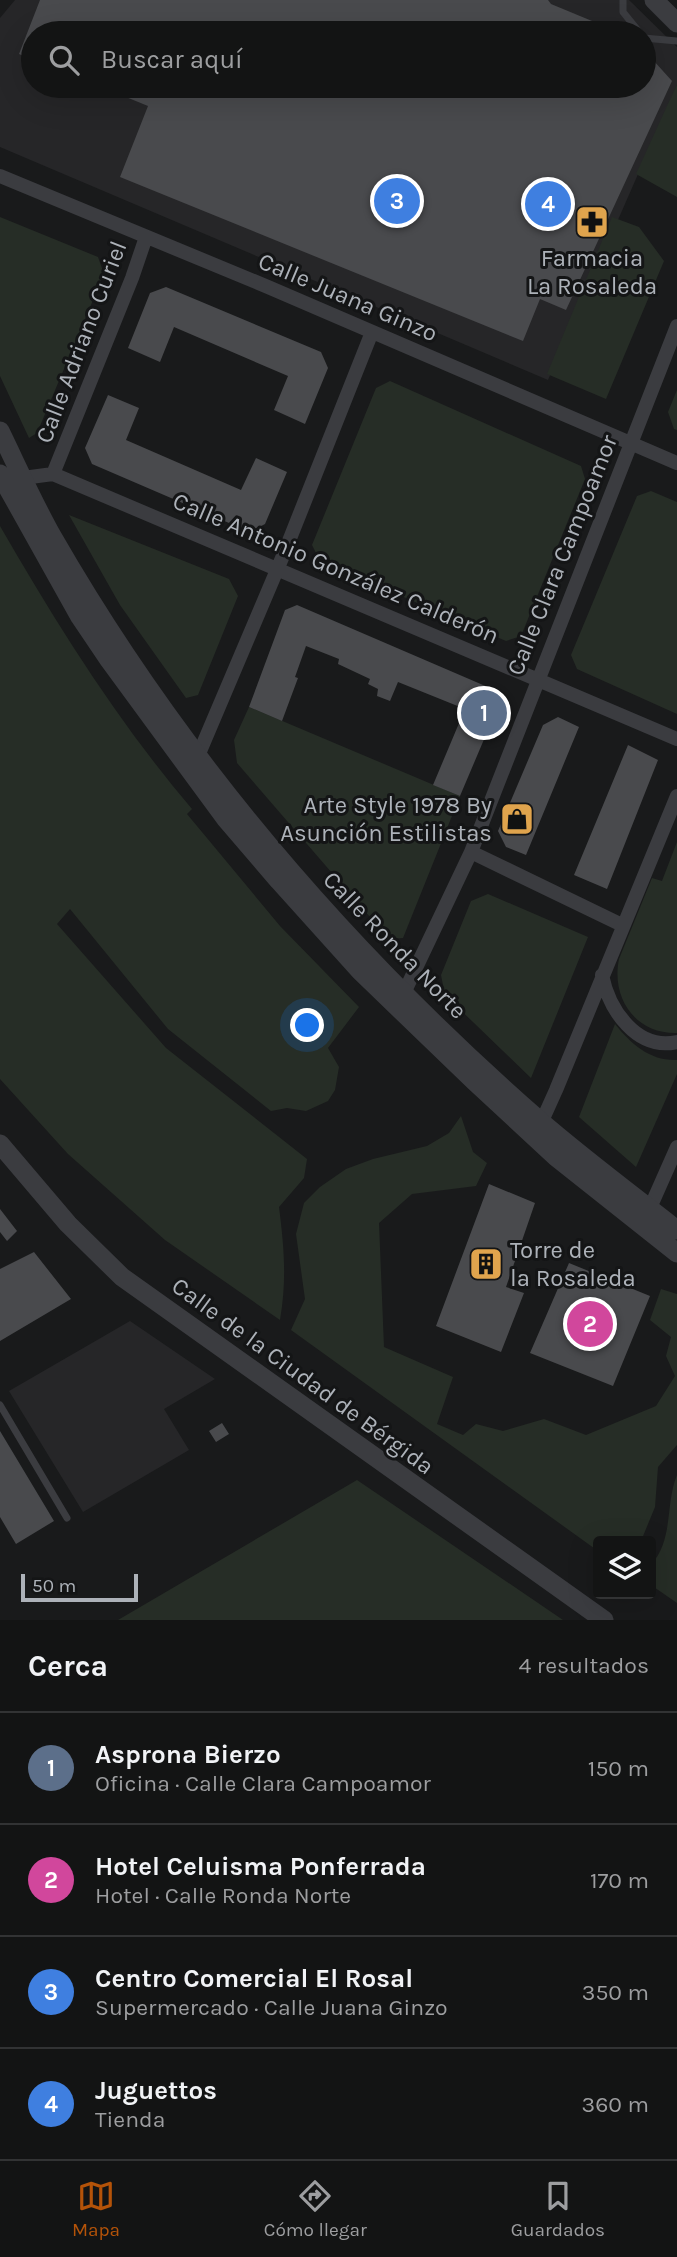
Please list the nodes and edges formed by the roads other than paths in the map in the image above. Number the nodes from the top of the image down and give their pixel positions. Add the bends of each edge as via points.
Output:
1 (623, 0) edge
2 (654, 0) edge
3 (630, 21) edge
4 (677, 23) edge
5 (656, 39) edge
6 (677, 41) edge
7 (0, 176) edge
8 (146, 237) junction
9 (677, 326) edge
10 (372, 332) junction
11 (0, 431) edge
12 (631, 443) junction
13 (677, 463) edge
14 (0, 474) edge
15 (54, 474) junction
16 (23, 478) junction
17 (278, 568) junction
18 (538, 678) junction
19 (677, 739) edge
20 (198, 756) junction
21 (677, 796) edge
22 (471, 852) junction
23 (622, 925) junction
24 (602, 975) junction
25 (404, 993) junction
26 (677, 1042) edge
27 (538, 1130) junction
28 (0, 1144) edge
29 (677, 1147) edge
30 (650, 1208) junction
31 (677, 1230) edge
32 (677, 1253) edge
33 (0, 1405) edge
34 (67, 1517) dead end
35 (604, 1620) edge

1 - 3 lane via 622,12
2 - 4 street
5 - 6 lane
7 - 8 street, Calle Juana Ginzo
8 - 10 street, Calle Juana Ginzo
8 - 15 street, Calle Adriano Curiel
9 - 12 street, Calle Clara Campoamor
10 - 12 street, Calle Juana Ginzo
10 - 17 street
11 - 16 street, Calle Ronda Norte
12 - 13 street, Calle Juana Ginzo
12 - 18 street, Calle Clara Campoamor
14 - 27 street, Calle Ronda Norte via 80,617 225,818 360,971
15 - 16 street, Calle Adriano Curiel
15 - 17 street, Calle Antonio González Calderón
16 - 20 street, Calle Ronda Norte via 103,619
17 - 18 street, Calle Antonio González Calderón
17 - 20 street
18 - 19 street, Calle Antonio González Calderón
18 - 22 street, Calle Clara Campoamor
20 - 25 street, Calle Ronda Norte via 290,870
21 - 23 street
22 - 23 street
22 - 25 street, Calle Clara Campoamor
23 - 24 street
24 - 26 street via 614,1006 638,1036
24 - 27 street
25 - 27 street, Calle Ronda Norte
27 - 30 street, Calle Ronda Norte
27 - 32 street, Calle Ronda Norte via 556,1157
28 - 35 street, Calle de la Ciudad de Bérgida via 68,1224 122,1277
29 - 30 street
30 - 31 street, Calle Ronda Norte
33 - 34 lane

